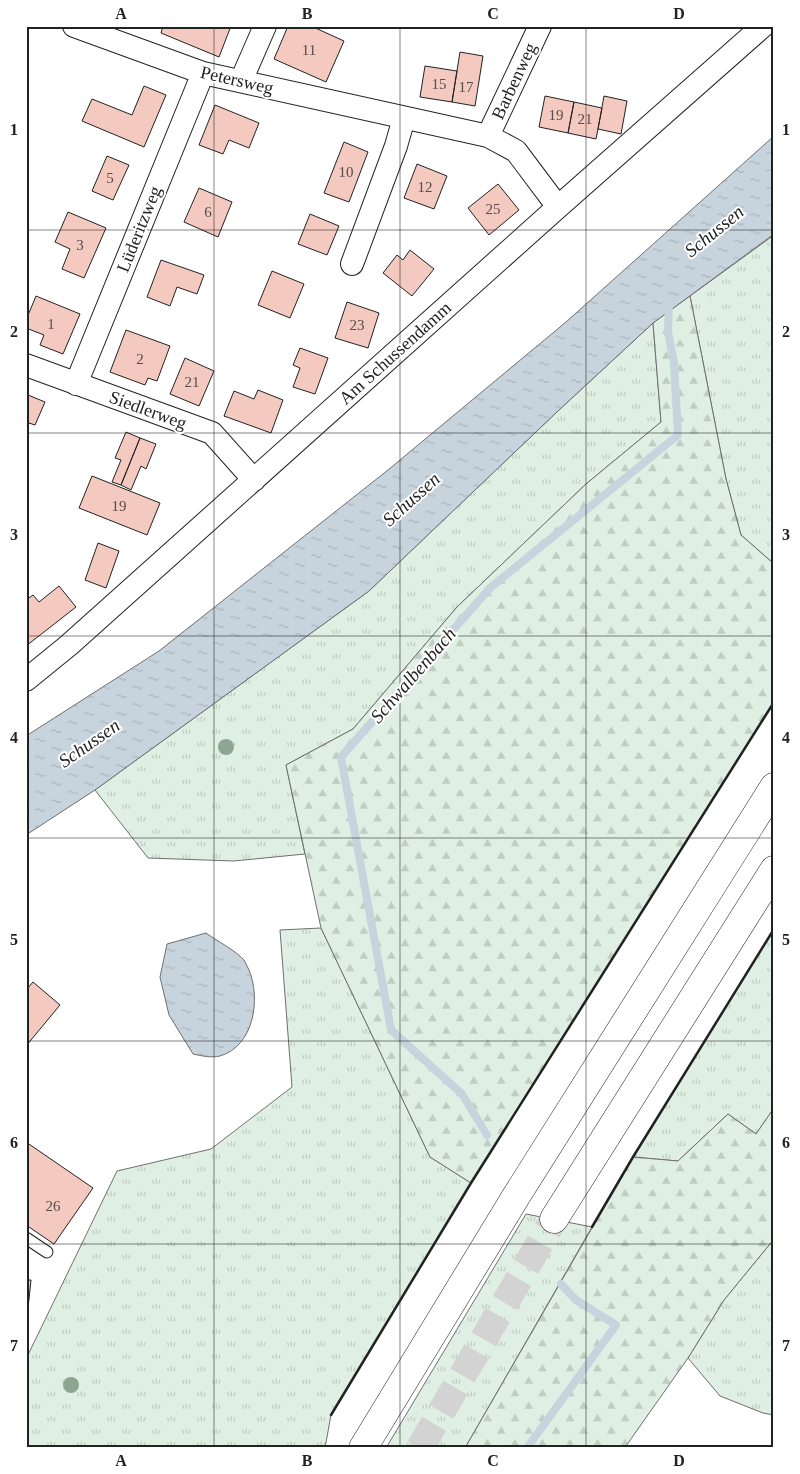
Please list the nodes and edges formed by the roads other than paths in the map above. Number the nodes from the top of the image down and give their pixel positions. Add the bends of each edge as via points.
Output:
1 (74, 26) edge
2 (265, 26) edge
3 (540, 26) edge
4 (763, 26) edge
5 (203, 73) junction
6 (242, 81) junction
7 (404, 118) junction
8 (488, 136) junction
9 (558, 207) junction
10 (352, 264) dead end
11 (26, 365) edge
12 (76, 384) junction
13 (254, 480) junction
14 (26, 680) edge
15 (774, 787) edge
16 (774, 870) edge
17 (554, 1219) tunnel mouth
18 (26, 1238) edge
19 (47, 1252) dead end
20 (363, 1448) edge

1 - 5 street, Petersweg
2 - 6 street
3 - 8 street, Barbenweg
4 - 9 street, Am Schussendamm
5 - 6 street, Petersweg
5 - 12 street, Lüderitzweg
6 - 7 street, Petersweg
7 - 8 street, Petersweg
7 - 10 street
8 - 9 street, Petersweg via 516,151
9 - 13 street, Am Schussendamm
11 - 12 street, Siedlerweg
12 - 13 street, Siedlerweg via 212,433
13 - 14 street, Am Schussendamm
15 - 20 highway via 515,1198
16 - 17 highway
18 - 19 lane

